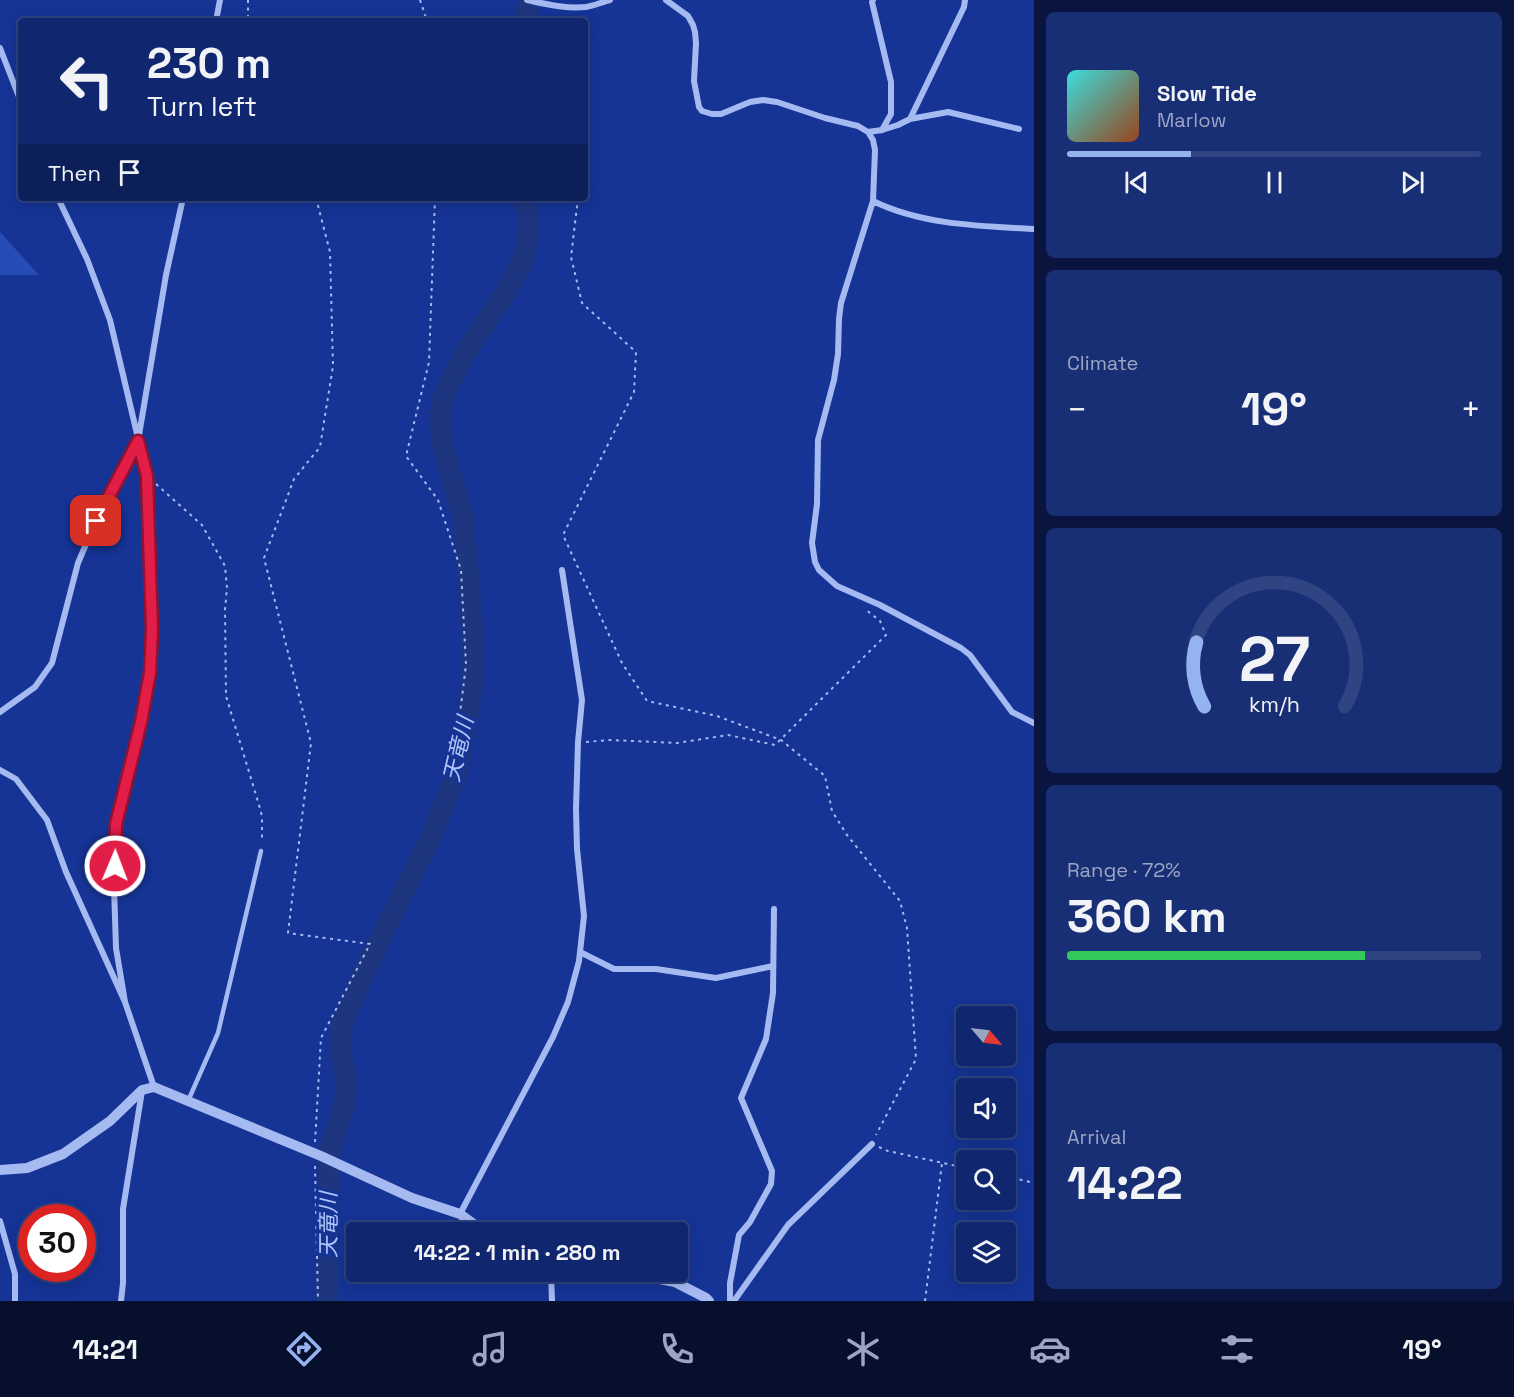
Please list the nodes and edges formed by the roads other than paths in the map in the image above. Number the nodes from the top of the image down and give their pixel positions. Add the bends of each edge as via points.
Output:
1 (220, 0) edge
2 (527, 0) edge
3 (610, 0) edge
4 (666, 0) edge
5 (873, 0) edge
6 (965, 0) edge
7 (217, 18) edge
8 (0, 48) edge
9 (18, 94) edge
10 (910, 118) junction
11 (1019, 129) dead end
12 (882, 130) junction
13 (868, 132) junction
14 (59, 201) edge
15 (182, 201) edge
16 (873, 201) junction
17 (1034, 229) edge
18 (138, 441) junction
19 (562, 570) dead end
20 (0, 712) edge
21 (1034, 723) edge
22 (0, 770) edge
23 (261, 851) road end
24 (774, 909) dead end
25 (580, 952) junction
26 (773, 966) junction
27 (125, 1002) junction
28 (154, 1088) junction
29 (142, 1090) junction
30 (188, 1101) junction
31 (872, 1144) road end
32 (0, 1170) edge
33 (460, 1214) junction
34 (0, 1221) edge
35 (471, 1222) edge
36 (551, 1282) edge
37 (675, 1282) edge
38 (15, 1301) edge
39 (121, 1301) edge
40 (552, 1301) edge
41 (709, 1301) edge
42 (732, 1301) edge

1 - 7 street
2 - 3 street via 556,7
4 - 13 street via 688,16 693,25 694,81 702,111 721,114 763,100
5 - 12 street via 891,81 891,114
6 - 10 street
8 - 9 street
10 - 11 street via 948,112
10 - 12 street
12 - 13 street
13 - 16 street via 875,150
14 - 18 street via 110,320
15 - 18 street
16 - 17 street via 922,218
16 - 21 street via 841,303 834,380 818,440 812,543 815,562 826,578 846,591 962,648 1012,712
18 - 20 street via 78,563 52,663 35,687
18 - 27 street via 147,476 152,630 150,673 141,722 116,824 116,948
19 - 25 street via 582,700 576,819 584,916
22 - 27 street via 16,779 47,820 66,872
23 - 30 lane via 218,1033
24 - 26 street
25 - 26 street via 614,969 656,969 716,978
25 - 33 street via 568,1002 554,1036
26 - 42 street via 766,1039 741,1098 772,1171 771,1184 739,1235 730,1284
27 - 28 street
28 - 29 street
28 - 30 street
29 - 32 street via 110,1121 63,1154 27,1168
29 - 39 street via 123,1209
30 - 33 street via 412,1198
31 - 42 street via 788,1225
33 - 35 street
34 - 38 street via 15,1274
36 - 40 street
37 - 41 street

